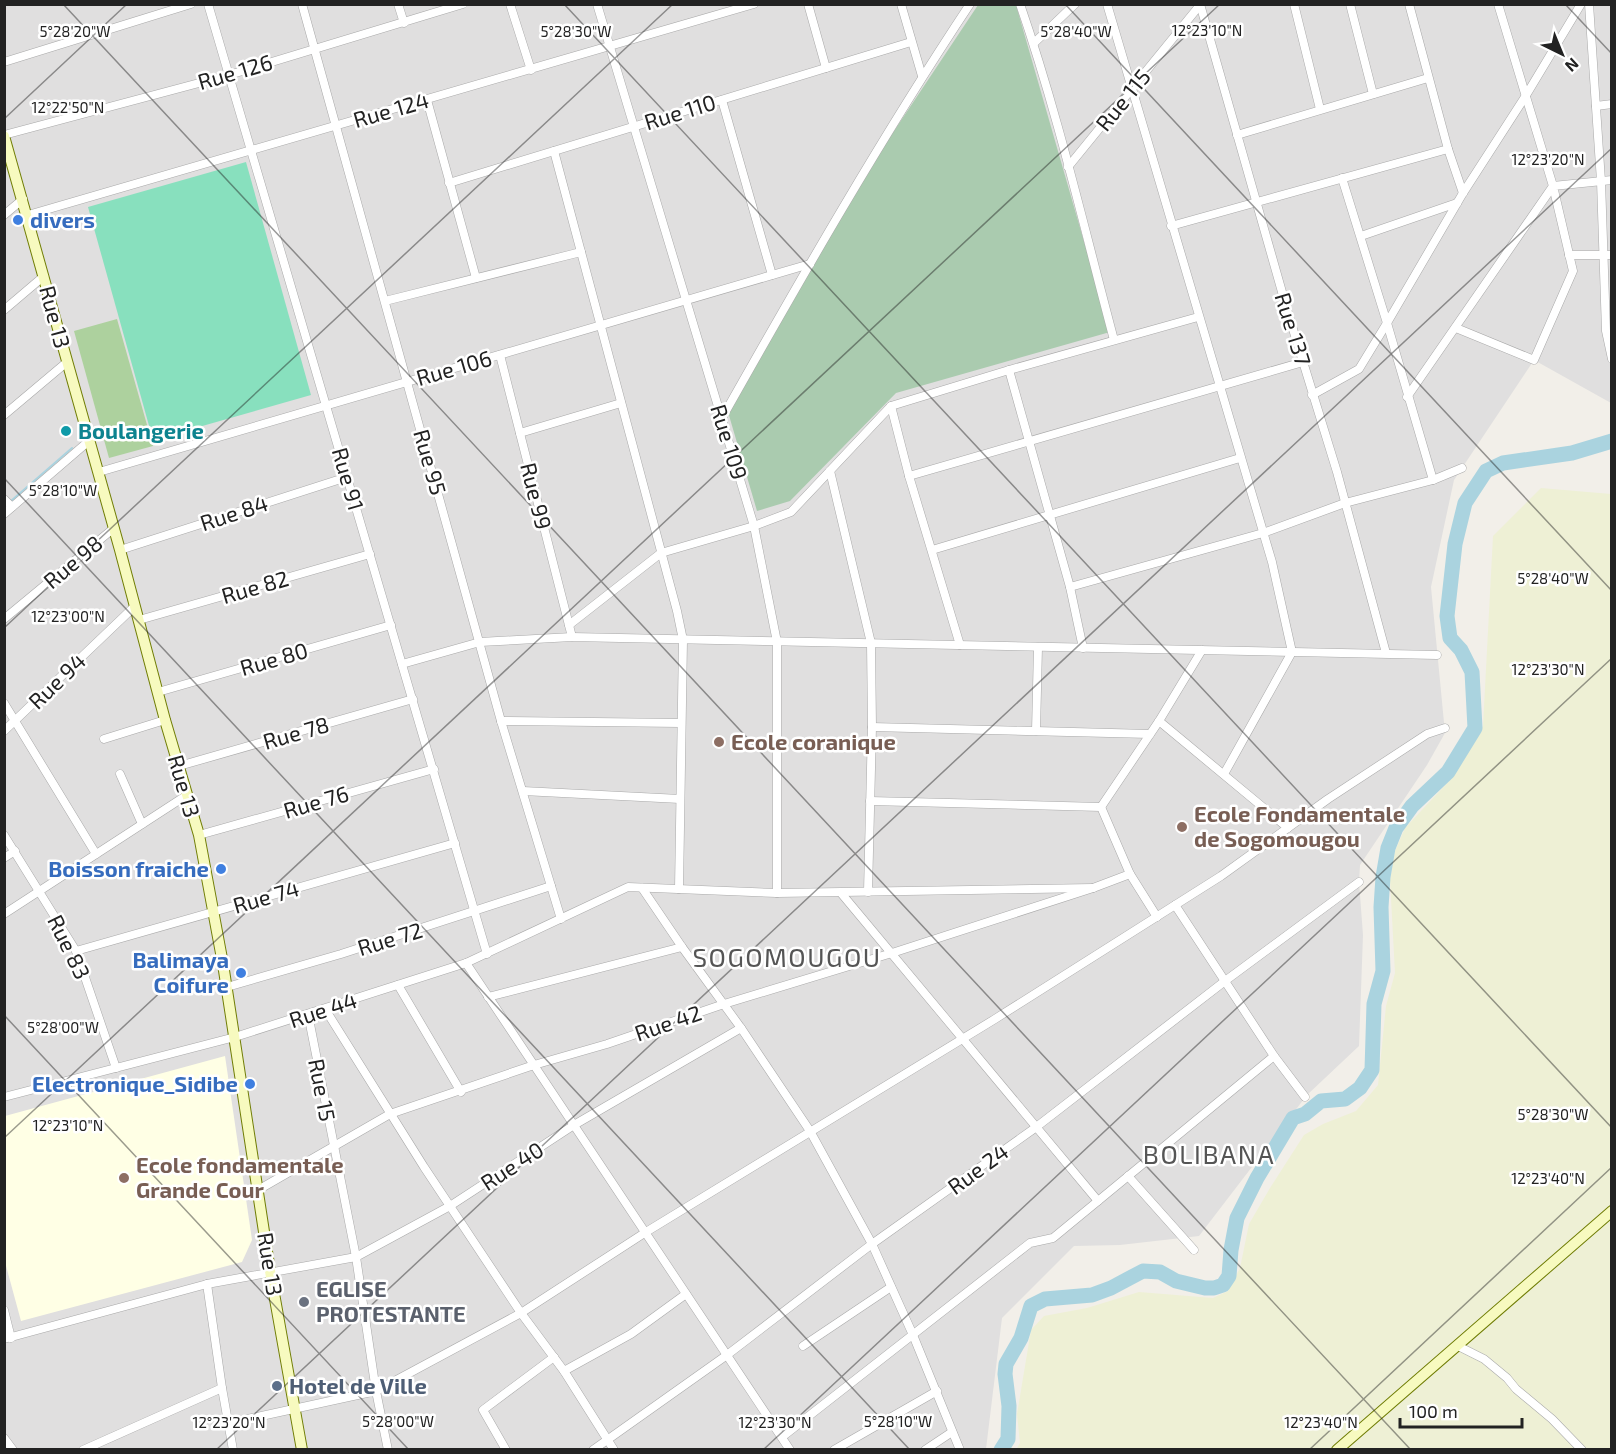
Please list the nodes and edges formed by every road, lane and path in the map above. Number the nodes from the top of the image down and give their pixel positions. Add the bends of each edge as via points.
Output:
1 (191, 4) edge
2 (208, 4) edge
3 (302, 4) edge
4 (398, 4) edge
5 (463, 4) edge
6 (510, 4) edge
7 (597, 4) edge
8 (754, 4) edge
9 (808, 4) edge
10 (901, 4) edge
11 (970, 4) edge
12 (1020, 4) edge
13 (1075, 4) edge
14 (1107, 4) edge
15 (1294, 4) edge
16 (1350, 4) edge
17 (1409, 4) edge
18 (1498, 4) edge
19 (1581, 4) edge
20 (1589, 4) edge
21 (1200, 5) edge
22 (404, 23) junction
23 (911, 42) junction
24 (1034, 43) junction
25 (610, 46) junction
26 (314, 48) junction
27 (4, 62) edge
28 (826, 68) junction
29 (531, 70) junction
30 (229, 75) junction
31 (922, 76) junction
32 (1428, 78) junction
33 (1131, 89) junction
34 (1373, 94) junction
35 (1526, 97) junction
36 (427, 100) junction
37 (722, 100) junction
38 (1611, 104) edge
39 (1596, 106) junction
40 (1320, 109) junction
41 (336, 126) junction
42 (634, 126) junction
43 (4, 135) edge
44 (1237, 135) junction
45 (1448, 149) junction
46 (251, 151) junction
47 (554, 151) junction
48 (1068, 167) junction
49 (1342, 178) junction
50 (1611, 180) edge
51 (1601, 181) junction
52 (449, 183) junction
53 (1552, 186) junction
54 (1463, 193) junction
55 (23, 199) junction
56 (1256, 202) junction
57 (1456, 203) junction
58 (4, 215) edge
59 (28, 215) junction
60 (1172, 226) junction
61 (1361, 236) junction
62 (581, 252) junction
63 (1569, 255) junction
64 (1608, 255) edge
65 (810, 264) junction
66 (772, 275) junction
67 (44, 276) junction
68 (476, 278) junction
69 (686, 300) junction
70 (385, 301) junction
71 (4, 310) edge
72 (1198, 317) junction
73 (1388, 323) junction
74 (600, 325) junction
75 (1456, 328) junction
76 (1114, 340) junction
77 (500, 355) junction
78 (1611, 359) edge
79 (67, 362) junction
80 (1303, 362) junction
81 (1009, 370) junction
82 (407, 382) junction
83 (1219, 387) junction
84 (1312, 395) junction
85 (1407, 397) junction
86 (621, 403) junction
87 (326, 406) junction
88 (891, 406) junction
89 (4, 415) edge
90 (722, 418) junction
91 (520, 434) junction
92 (90, 441) junction
93 (1029, 441) junction
94 (1240, 458) junction
95 (1462, 468) dead end
96 (830, 471) junction
97 (99, 472) junction
98 (909, 476) junction
99 (347, 477) junction
100 (1433, 480) junction
101 (4, 499) edge
102 (1345, 503) junction
103 (12, 507) junction
104 (4, 513) edge
105 (1050, 515) junction
106 (754, 526) junction
107 (114, 528) junction
108 (1263, 532) junction
109 (120, 550) junction
110 (932, 550) junction
111 (661, 553) junction
112 (370, 554) junction
113 (1070, 586) junction
114 (135, 606) junction
115 (4, 619) edge
116 (139, 620) junction
117 (391, 625) junction
118 (569, 625) junction
119 (572, 638) junction
120 (682, 640) junction
121 (480, 642) junction
122 (777, 642) junction
123 (871, 644) junction
124 (960, 645) junction
125 (1038, 647) junction
126 (1083, 648) junction
127 (1202, 650) junction
128 (1292, 652) junction
129 (1386, 653) junction
130 (1437, 655) dead end
131 (402, 664) junction
132 (158, 692) junction
133 (413, 699) junction
134 (4, 703) edge
135 (16, 720) junction
136 (165, 720) junction
137 (501, 721) junction
138 (1159, 721) junction
139 (681, 723) junction
140 (872, 727) junction
141 (1445, 728) dead end
142 (4, 731) edge
143 (1035, 731) junction
144 (1150, 734) junction
145 (104, 739) dead end
146 (179, 766) junction
147 (434, 769) junction
148 (120, 774) dead end
149 (1224, 774) junction
150 (523, 791) junction
151 (187, 795) junction
152 (680, 799) junction
153 (870, 801) junction
154 (1101, 807) junction
155 (142, 824) junction
156 (1288, 828) junction
157 (4, 835) edge
158 (199, 836) junction
159 (455, 843) junction
160 (15, 851) junction
161 (96, 854) junction
162 (4, 858) edge
163 (1130, 874) junction
164 (1359, 882) dead end
165 (551, 886) junction
166 (628, 887) joint
167 (642, 888) junction
168 (1092, 888) junction
169 (679, 889) junction
170 (40, 891) junction
171 (868, 892) junction
172 (777, 893) junction
173 (841, 893) junction
174 (1175, 905) junction
175 (214, 911) junction
176 (476, 912) junction
177 (4, 914) edge
178 (1157, 917) junction
179 (561, 919) junction
180 (682, 948) junction
181 (76, 951) junction
182 (892, 953) junction
183 (487, 954) junction
184 (466, 963) junction
185 (1225, 981) junction
186 (398, 985) junction
187 (227, 987) junction
188 (488, 997) junction
189 (724, 1004) junction
190 (325, 1009) junction
191 (308, 1014) junction
192 (741, 1028) junction
193 (236, 1038) junction
194 (962, 1039) junction
195 (1274, 1056) junction
196 (534, 1065) junction
197 (116, 1068) junction
198 (461, 1092) junction
199 (4, 1097) edge
200 (1305, 1097) dead end
201 (390, 1114) junction
202 (574, 1125) junction
203 (1035, 1128) junction
204 (810, 1131) junction
205 (333, 1148) junction
206 (1128, 1176) junction
207 (258, 1190) junction
208 (1098, 1202) junction
209 (450, 1206) junction
210 (1611, 1211) edge
211 (646, 1232) junction
212 (873, 1244) junction
213 (1194, 1250) dead end
214 (356, 1257) junction
215 (270, 1271) junction
216 (207, 1284) junction
217 (891, 1287) junction
218 (686, 1294) junction
219 (4, 1310) edge
220 (521, 1312) junction
221 (913, 1335) junction
222 (8, 1339) edge
223 (802, 1346) dead end
224 (1458, 1346) junction
225 (727, 1355) junction
226 (554, 1357) junction
227 (564, 1371) junction
228 (222, 1388) junction
229 (376, 1391) junction
230 (937, 1391) junction
231 (294, 1409) junction
232 (229, 1423) junction
233 (952, 1432) junction
234 (782, 1437) junction
235 (4, 1438) edge
236 (608, 1440) junction
237 (14, 1449) edge
238 (83, 1449) edge
239 (233, 1449) edge
240 (302, 1449) edge
241 (388, 1449) edge
242 (506, 1449) edge
243 (593, 1449) edge
244 (614, 1449) edge
245 (790, 1449) edge
246 (834, 1449) edge
247 (925, 1449) edge
248 (960, 1449) edge
249 (1337, 1449) edge
250 (1581, 1449) edge

1 - 27 street
2 - 30 street, Rue 91
3 - 26 street, Rue 95
4 - 22 street
5 - 22 street, Rue 126
6 - 29 street
7 - 25 street, Rue 109
8 - 25 street, Rue 124
9 - 28 street
10 - 23 street
11 - 31 street
12 - 24 street
13 - 24 street
14 - 33 street
15 - 40 street
16 - 34 street
17 - 32 street
18 - 35 street
19 - 35 street
20 - 39 street
21 - 33 street, Rue 115
21 - 44 street, Rue 137
22 - 26 street, Rue 126
23 - 28 street, Rue 110
23 - 31 street
24 - 48 street
25 - 29 street, Rue 124
25 - 42 street, Rue 109
26 - 30 street, Rue 126
26 - 41 street, Rue 95
28 - 37 street, Rue 110
29 - 36 street, Rue 124
30 - 43 street, Rue 126
30 - 46 street, Rue 91
31 - 65 street
32 - 34 street
32 - 45 street
33 - 48 street, Rue 115
33 - 60 street
34 - 40 street
35 - 53 street
35 - 54 street
36 - 41 street, Rue 124
36 - 52 street
37 - 42 street, Rue 110
37 - 66 street
38 - 39 street
39 - 51 street
40 - 44 street
41 - 46 street, Rue 124
41 - 70 street, Rue 95
42 - 47 street, Rue 110
42 - 69 street, Rue 109
43 - 55 street, Rue 13
44 - 56 street, Rue 137
45 - 49 street
45 - 54 street
46 - 59 street, Rue 124
46 - 87 street, Rue 91
47 - 52 street, Rue 110
47 - 62 street
48 - 76 street
49 - 56 street
49 - 61 street
50 - 51 street
51 - 53 street
51 - 64 street
52 - 68 street
53 - 63 street
53 - 75 street
54 - 57 street
55 - 58 street
55 - 59 street, Rue 13
56 - 60 street
56 - 80 street, Rue 137
57 - 61 street
57 - 73 street
59 - 67 street, Rue 13
60 - 72 street
61 - 73 street
62 - 68 street
62 - 74 street
63 - 64 street
63 - 75 street via 1573,271 1534,360
64 - 78 street via 1606,330
65 - 66 street, Rue 106
65 - 90 street
66 - 69 street, Rue 106
67 - 71 street
67 - 79 street, Rue 13
68 - 70 street
69 - 74 street, Rue 106
69 - 90 street, Rue 109
70 - 82 street, Rue 95
72 - 76 street
72 - 83 street
73 - 84 street via 1359,369
73 - 85 street
74 - 77 street, Rue 106
74 - 86 street
75 - 85 street
76 - 81 street
77 - 82 street, Rue 106
77 - 91 street, Rue 99
79 - 89 street
79 - 92 street, Rue 13
80 - 83 street
80 - 84 street, Rue 137
81 - 88 street
81 - 93 street
82 - 87 street, Rue 106
82 - 121 street, Rue 95
83 - 93 street
83 - 94 street
84 - 102 street, Rue 137
85 - 100 street
86 - 91 street
86 - 111 street
87 - 97 street, Rue 106
87 - 99 street, Rue 91
88 - 96 street
88 - 98 street
90 - 106 street, Rue 109
91 - 118 street, Rue 99
92 - 97 street, Rue 13
92 - 103 street
93 - 98 street
93 - 105 street
94 - 105 street
94 - 108 street
95 - 100 street
96 - 106 street via 791,512
96 - 123 street
97 - 107 street, Rue 13
98 - 110 street
99 - 109 street, Rue 84
99 - 112 street, Rue 91
100 - 102 street
101 - 103 street
102 - 108 street
102 - 129 street, Rue 137
103 - 104 street
105 - 110 street
105 - 113 street
106 - 111 street
106 - 122 street, Rue 109
107 - 109 street, Rue 13
107 - 115 street, Rue 98
108 - 113 street
108 - 128 street
109 - 114 street, Rue 13
110 - 124 street
111 - 118 street
111 - 120 street
112 - 116 street, Rue 82
112 - 117 street, Rue 91
113 - 126 street
114 - 116 street, Rue 13
114 - 135 street, Rue 94
116 - 132 street, Rue 13
117 - 131 street, Rue 91
117 - 132 street, Rue 80
118 - 119 street, Rue 99
119 - 120 street
119 - 121 street
120 - 122 street
120 - 139 street
121 - 131 street
121 - 137 street, Rue 95
122 - 123 street
122 - 172 street, Rue 109
123 - 124 street
123 - 140 street
124 - 125 street
125 - 126 street
125 - 143 street
126 - 127 street
127 - 128 street
127 - 138 street
128 - 129 street
128 - 149 street
129 - 130 street
131 - 133 street, Rue 91
132 - 136 street, Rue 13
133 - 146 street, Rue 78
133 - 147 street, Rue 91
134 - 135 street
135 - 142 street, Rue 94
135 - 161 street
136 - 145 street
136 - 146 street, Rue 13
137 - 139 street
137 - 150 street, Rue 95
138 - 144 street
138 - 149 street
139 - 152 street
140 - 143 street
140 - 153 street
141 - 156 street via 1428,735
143 - 144 street
144 - 154 street
146 - 151 street, Rue 13
147 - 158 street, Rue 76
147 - 159 street, Rue 91
148 - 155 street
149 - 156 street
150 - 152 street
150 - 165 street, Rue 95
151 - 155 street
151 - 158 street, Rue 13
152 - 169 street
153 - 154 street
153 - 171 street
154 - 163 street
155 - 161 street
156 - 174 street
157 - 160 street, Rue 83
158 - 175 street, Rue 13
159 - 175 street, Rue 74
159 - 176 street, Rue 91
160 - 162 street
160 - 170 street, Rue 83
161 - 170 street
163 - 168 street, Rue 42
163 - 178 street
164 - 185 street, Rue 24
165 - 176 street, Rue 72
165 - 179 street, Rue 95
166 - 167 street, Rue 42
166 - 179 street, Rue 44
167 - 169 street, Rue 42
167 - 180 street
168 - 171 street, Rue 42
168 - 182 street, Rue 42
169 - 172 street, Rue 42
170 - 177 street
170 - 181 street, Rue 83
171 - 173 street, Rue 42
172 - 173 street, Rue 42
173 - 182 street
174 - 178 street
174 - 185 street
175 - 181 street, Rue 74
175 - 187 street, Rue 13
176 - 183 street, Rue 91
176 - 187 street, Rue 72
178 - 194 street
179 - 183 street, Rue 44
180 - 188 street
180 - 189 street
181 - 197 street, Rue 83
182 - 189 street, Rue 42
182 - 194 street
183 - 184 street, Rue 44
184 - 186 street, Rue 44
184 - 188 street
185 - 195 street
185 - 203 street, Rue 24
186 - 190 street, Rue 44
186 - 198 street
187 - 193 street, Rue 13
188 - 196 street
189 - 192 street
189 - 196 street, Rue 42
190 - 191 street, Rue 44
190 - 201 street
191 - 193 street, Rue 44
191 - 205 street, Rue 15
192 - 202 street, Rue 40
192 - 204 street
193 - 197 street, Rue 44
193 - 207 street, Rue 13
194 - 203 street
194 - 204 street
195 - 200 street
195 - 206 street
196 - 198 street, Rue 42
196 - 202 street
197 - 199 street, Rue 44
198 - 201 street, Rue 42
201 - 205 street, Rue 42
201 - 209 street
202 - 209 street, Rue 40
202 - 211 street
203 - 208 street
203 - 212 street, Rue 24
204 - 211 street
204 - 212 street
205 - 207 street, Rue 42
205 - 214 street, Rue 15
206 - 208 street
206 - 213 street
207 - 215 street, Rue 13
208 - 221 street via 1053,1238 1030,1243
209 - 214 street, Rue 40
209 - 220 street
210 - 224 street
211 - 218 street
211 - 220 street
212 - 217 street
212 - 225 street, Rue 24
214 - 215 street, Rue 40
214 - 229 street, Rue 15
215 - 216 street, Rue 40
215 - 231 street, Rue 13
216 - 222 street, Rue 40
216 - 228 street
217 - 221 street
217 - 223 street
218 - 225 street
218 - 227 street via 631,1334
219 - 222 street
220 - 226 street
220 - 229 street
221 - 230 street
221 - 234 street
224 - 249 street
224 - 250 street via 1484,1359 1507,1378
225 - 234 street
225 - 236 street, Rue 24
226 - 227 street
226 - 242 street via 483,1410
227 - 236 street
228 - 232 street
228 - 238 street
229 - 231 street
229 - 241 street, Rue 15
230 - 233 street
230 - 246 street
231 - 232 street
231 - 240 street, Rue 13
232 - 239 street
233 - 247 street
233 - 248 street
234 - 245 street
235 - 237 street
236 - 243 street, Rue 24
236 - 244 street

